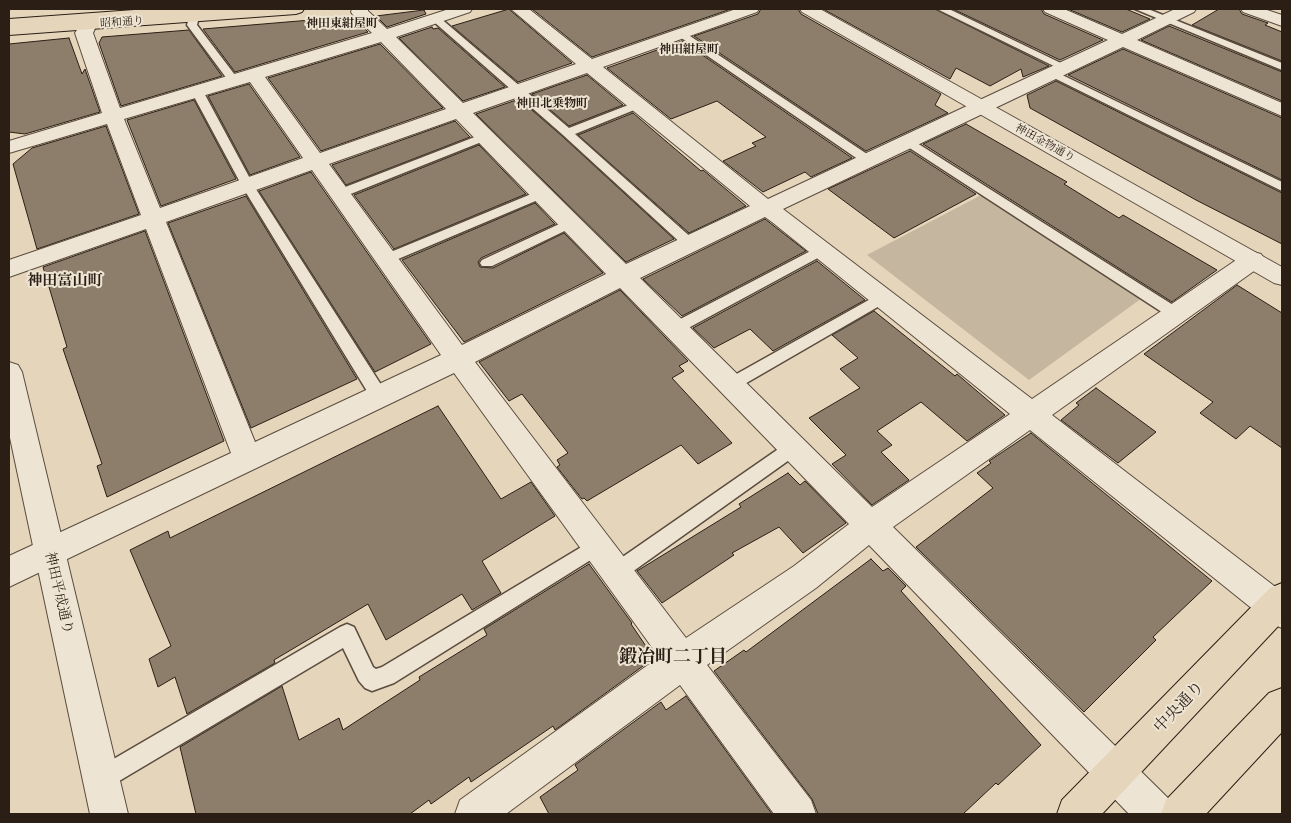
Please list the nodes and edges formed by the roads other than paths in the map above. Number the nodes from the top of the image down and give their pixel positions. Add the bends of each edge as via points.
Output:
1 (211, 9) edge
2 (296, 9) edge
3 (360, 9) edge
4 (464, 9) edge
5 (519, 9) edge
6 (751, 9) edge
7 (808, 9) edge
8 (942, 9) edge
9 (1052, 9) edge
10 (1140, 9) edge
11 (1188, 9) edge
12 (1249, 9) edge
13 (9, 15) edge
14 (91, 16) edge
15 (194, 16) junction
16 (436, 19) junction
17 (1167, 20) junction
18 (1282, 21) edge
19 (9, 24) edge
20 (9, 30) edge
21 (681, 33) junction
22 (384, 35) junction
23 (1123, 40) junction
24 (590, 65) junction
25 (1282, 67) edge
26 (1058, 70) junction
27 (254, 74) junction
28 (234, 81) junction
29 (518, 90) junction
30 (197, 92) junction
31 (640, 104) junction
32 (982, 107) junction
33 (1282, 110) edge
34 (459, 111) junction
35 (113, 116) junction
36 (568, 133) junction
37 (485, 137) junction
38 (909, 142) junction
39 (9, 147) edge
40 (869, 161) junction
41 (316, 162) junction
42 (248, 186) junction
43 (1282, 187) edge
44 (339, 194) junction
45 (541, 194) junction
46 (766, 208) junction
47 (154, 218) junction
48 (570, 223) junction
49 (689, 243) junction
50 (822, 250) junction
51 (386, 259) junction
52 (1253, 260) junction
53 (486, 263) dead end
54 (9, 269) edge
55 (622, 276) junction
56 (1282, 277) edge
57 (883, 297) junction
58 (1176, 314) junction
59 (674, 329) junction
60 (458, 359) junction
61 (9, 372) edge
62 (730, 385) junction
63 (379, 396) junction
64 (1030, 414) junction
65 (793, 448) junction
66 (247, 458) junction
67 (870, 526) junction
68 (50, 553) junction
69 (608, 558) junction
70 (9, 572) edge
71 (1280, 606) edge
72 (684, 660) junction
73 (1282, 706) edge
74 (1116, 774) junction
75 (101, 779) junction
76 (109, 814) edge
77 (474, 814) edge
78 (796, 814) edge
79 (1076, 814) edge
80 (1156, 814) edge
81 (1166, 814) edge
82 (1180, 814) edge

1 - 19 highway
2 - 15 highway, 昭和通り
3 - 22 street
4 - 16 street
5 - 24 street
6 - 21 street
7 - 32 street, 神田金物通り
8 - 26 lane
9 - 23 street
10 - 17 lane
11 - 17 street
12 - 18 street
13 - 14 highway
14 - 15 highway, 昭和通り
14 - 20 highway, 昭和通り
14 - 35 street via 84,33
15 - 28 lane via 192,25
16 - 22 street
16 - 29 lane
17 - 23 street
17 - 25 lane
21 - 24 street
21 - 40 lane
22 - 27 street
22 - 34 street
23 - 26 street
23 - 33 street
24 - 29 street
24 - 31 street
26 - 32 street
26 - 43 lane
27 - 28 street
27 - 41 street
28 - 30 street
29 - 34 street
29 - 36 lane
30 - 35 street
30 - 42 lane
31 - 36 lane
31 - 46 street
32 - 38 street
32 - 52 street, 神田金物通り
34 - 37 street
34 - 41 street
35 - 39 street
35 - 47 street
36 - 49 lane
37 - 44 lane
37 - 45 street
38 - 40 street
38 - 58 lane
40 - 46 street
41 - 42 street
41 - 44 street
42 - 47 street
42 - 63 lane
44 - 51 street
45 - 48 street
45 - 51 lane
46 - 49 street
46 - 50 street
47 - 54 street
47 - 66 street
48 - 53 lane
48 - 55 street
49 - 55 street
50 - 57 street
50 - 59 lane
51 - 60 street
52 - 56 street, 神田金物通り
52 - 58 street
55 - 59 street
55 - 60 street
57 - 62 lane
57 - 64 street
58 - 64 street
59 - 62 street
60 - 63 street
60 - 69 street
61 - 68 street, 神田平成通り
62 - 65 street
63 - 66 street
64 - 67 street
64 - 71 street
65 - 67 street
65 - 69 lane
66 - 68 street
67 - 72 street via 805,577
67 - 74 street
68 - 70 street
68 - 75 street, 神田平成通り
69 - 72 street
69 - 75 lane via 372,681 347,634
71 - 74 highway, 中央通り
72 - 77 street
72 - 78 street
73 - 82 highway
74 - 79 highway, 中央通り
74 - 80 street
74 - 81 street
75 - 76 street, 神田平成通り

